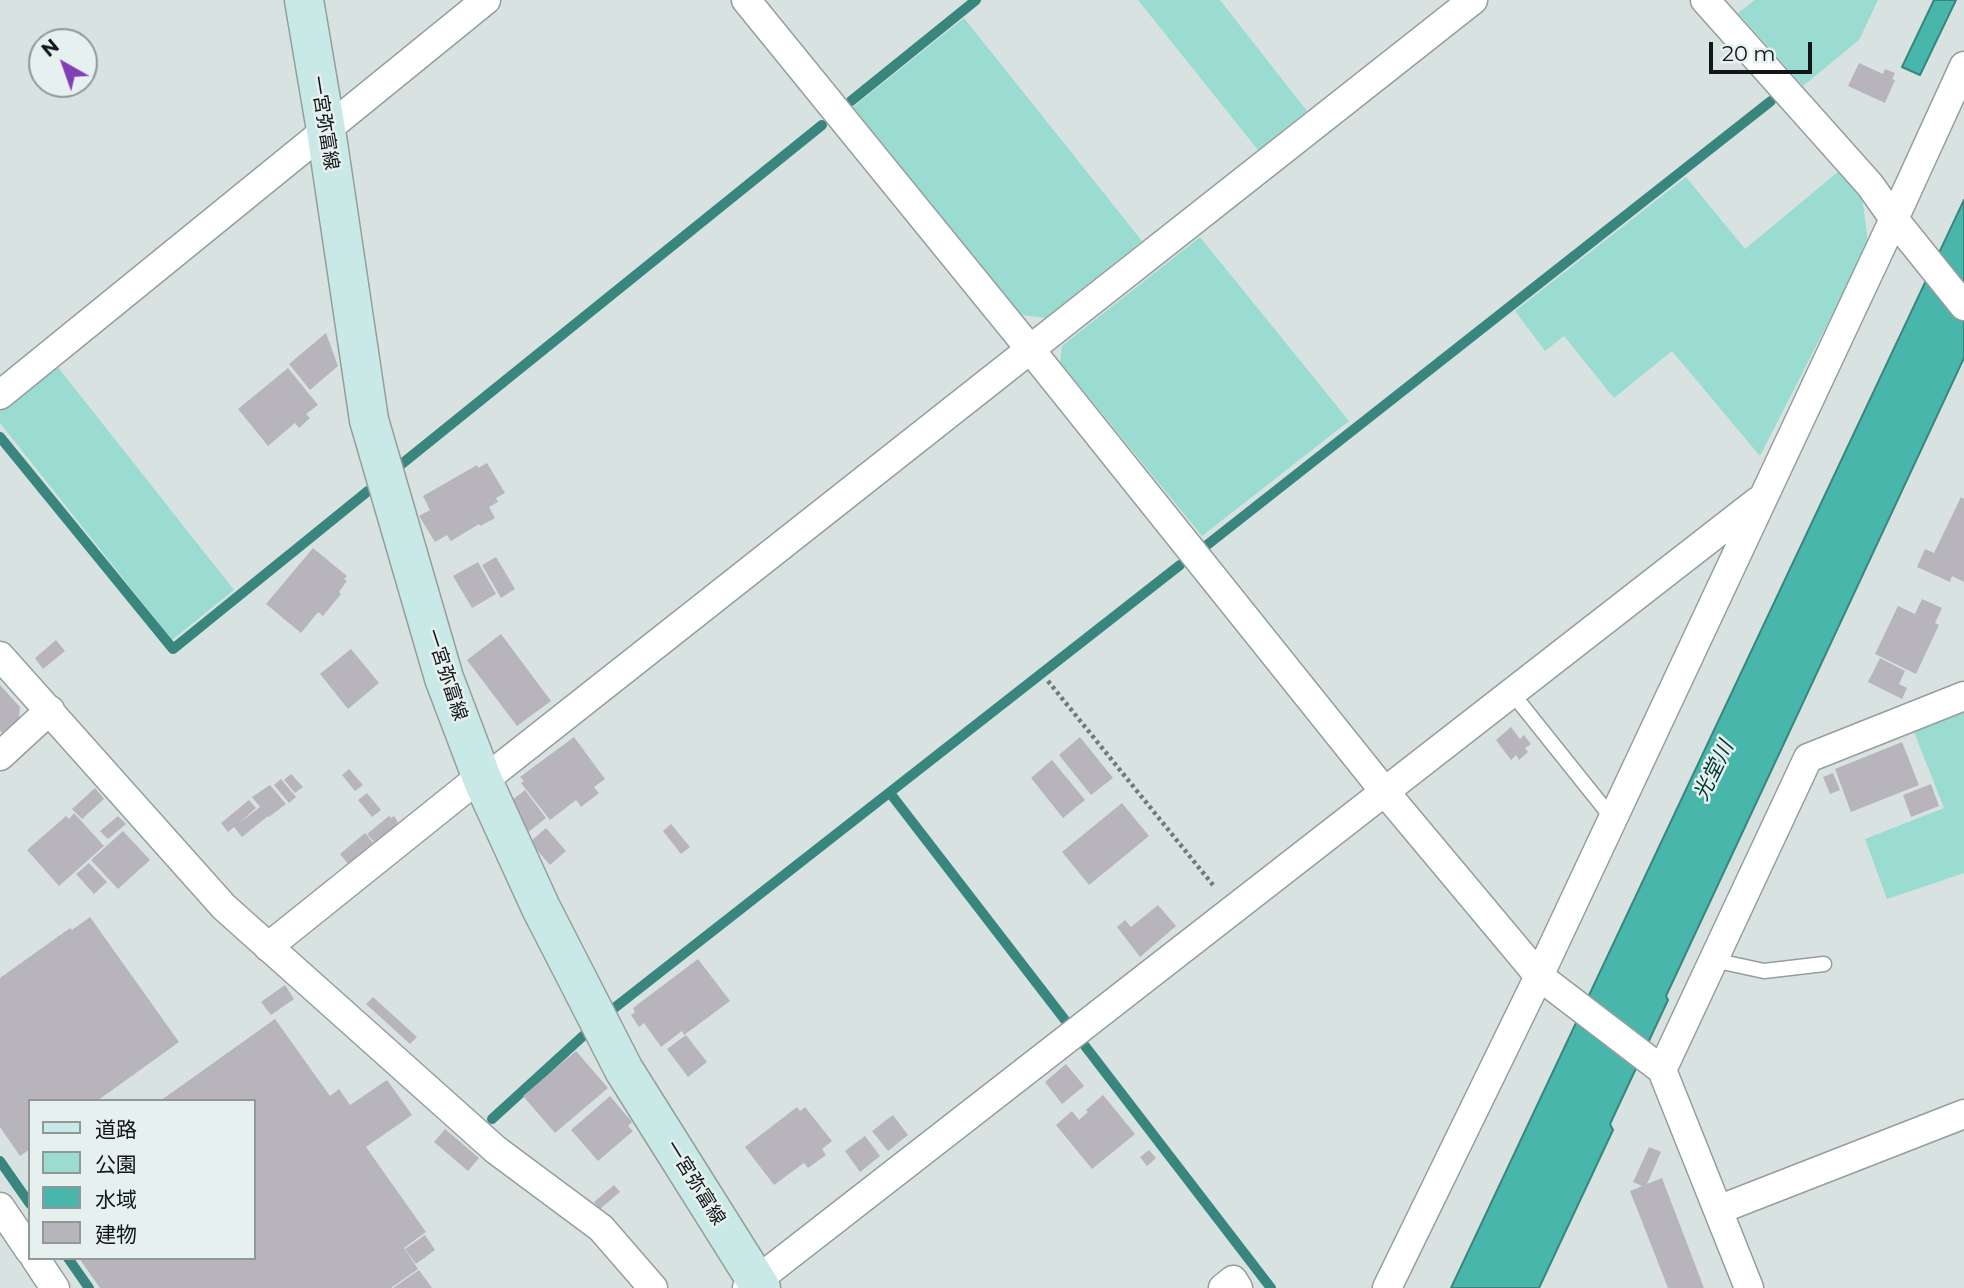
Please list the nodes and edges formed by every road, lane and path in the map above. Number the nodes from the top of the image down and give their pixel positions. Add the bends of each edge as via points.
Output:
1 (304, 0) edge
2 (486, 0) edge
3 (746, 0) edge
4 (1472, 0) edge
5 (1705, 0) edge
6 (1964, 66) edge
7 (326, 130) junction
8 (1894, 219) junction
9 (1964, 306) edge
10 (1030, 349) junction
11 (0, 395) edge
12 (1764, 496) junction
13 (0, 656) edge
14 (1048, 681) dead end
15 (1512, 693) junction
16 (1964, 696) edge
17 (50, 710) junction
18 (0, 756) edge
19 (482, 779) junction
20 (1385, 792) junction
21 (1612, 818) junction
22 (1232, 910) junction
23 (268, 947) junction
24 (1713, 960) junction
25 (1824, 964) dead end
26 (1539, 976) junction
27 (1660, 1069) junction
28 (1964, 1114) edge
29 (0, 1207) edge
30 (1718, 1210) junction
31 (28, 1248) edge
32 (36, 1260) edge
33 (755, 1286) edge
34 (55, 1288) edge
35 (653, 1288) edge
36 (1223, 1288) edge
37 (1238, 1288) edge
38 (1387, 1288) edge
39 (1749, 1288) edge

1 - 7 main road, 一宮弥富線
2 - 7 street
3 - 10 street
4 - 10 street
5 - 8 street via 1870,185
6 - 8 street
7 - 11 street
7 - 19 main road, 一宮弥富線 via 369,420 444,678
8 - 9 street
8 - 12 street
10 - 19 street
10 - 20 street
12 - 15 street
12 - 21 street
13 - 17 street
14 - 22 path
15 - 20 street
15 - 21 lane
16 - 24 street via 1808,758
17 - 18 street
17 - 23 street via 224,907
19 - 23 street
19 - 33 main road, 一宮弥富線 via 541,908 624,1070
20 - 22 street
20 - 26 street
21 - 26 street
22 - 33 street
23 - 35 street via 496,1150 601,1228
24 - 25 lane via 1764,971
24 - 27 street
26 - 27 street
26 - 38 street
27 - 30 street
28 - 30 street
29 - 31 street
30 - 39 street
32 - 34 street
36 - 37 street via 1233,1280

